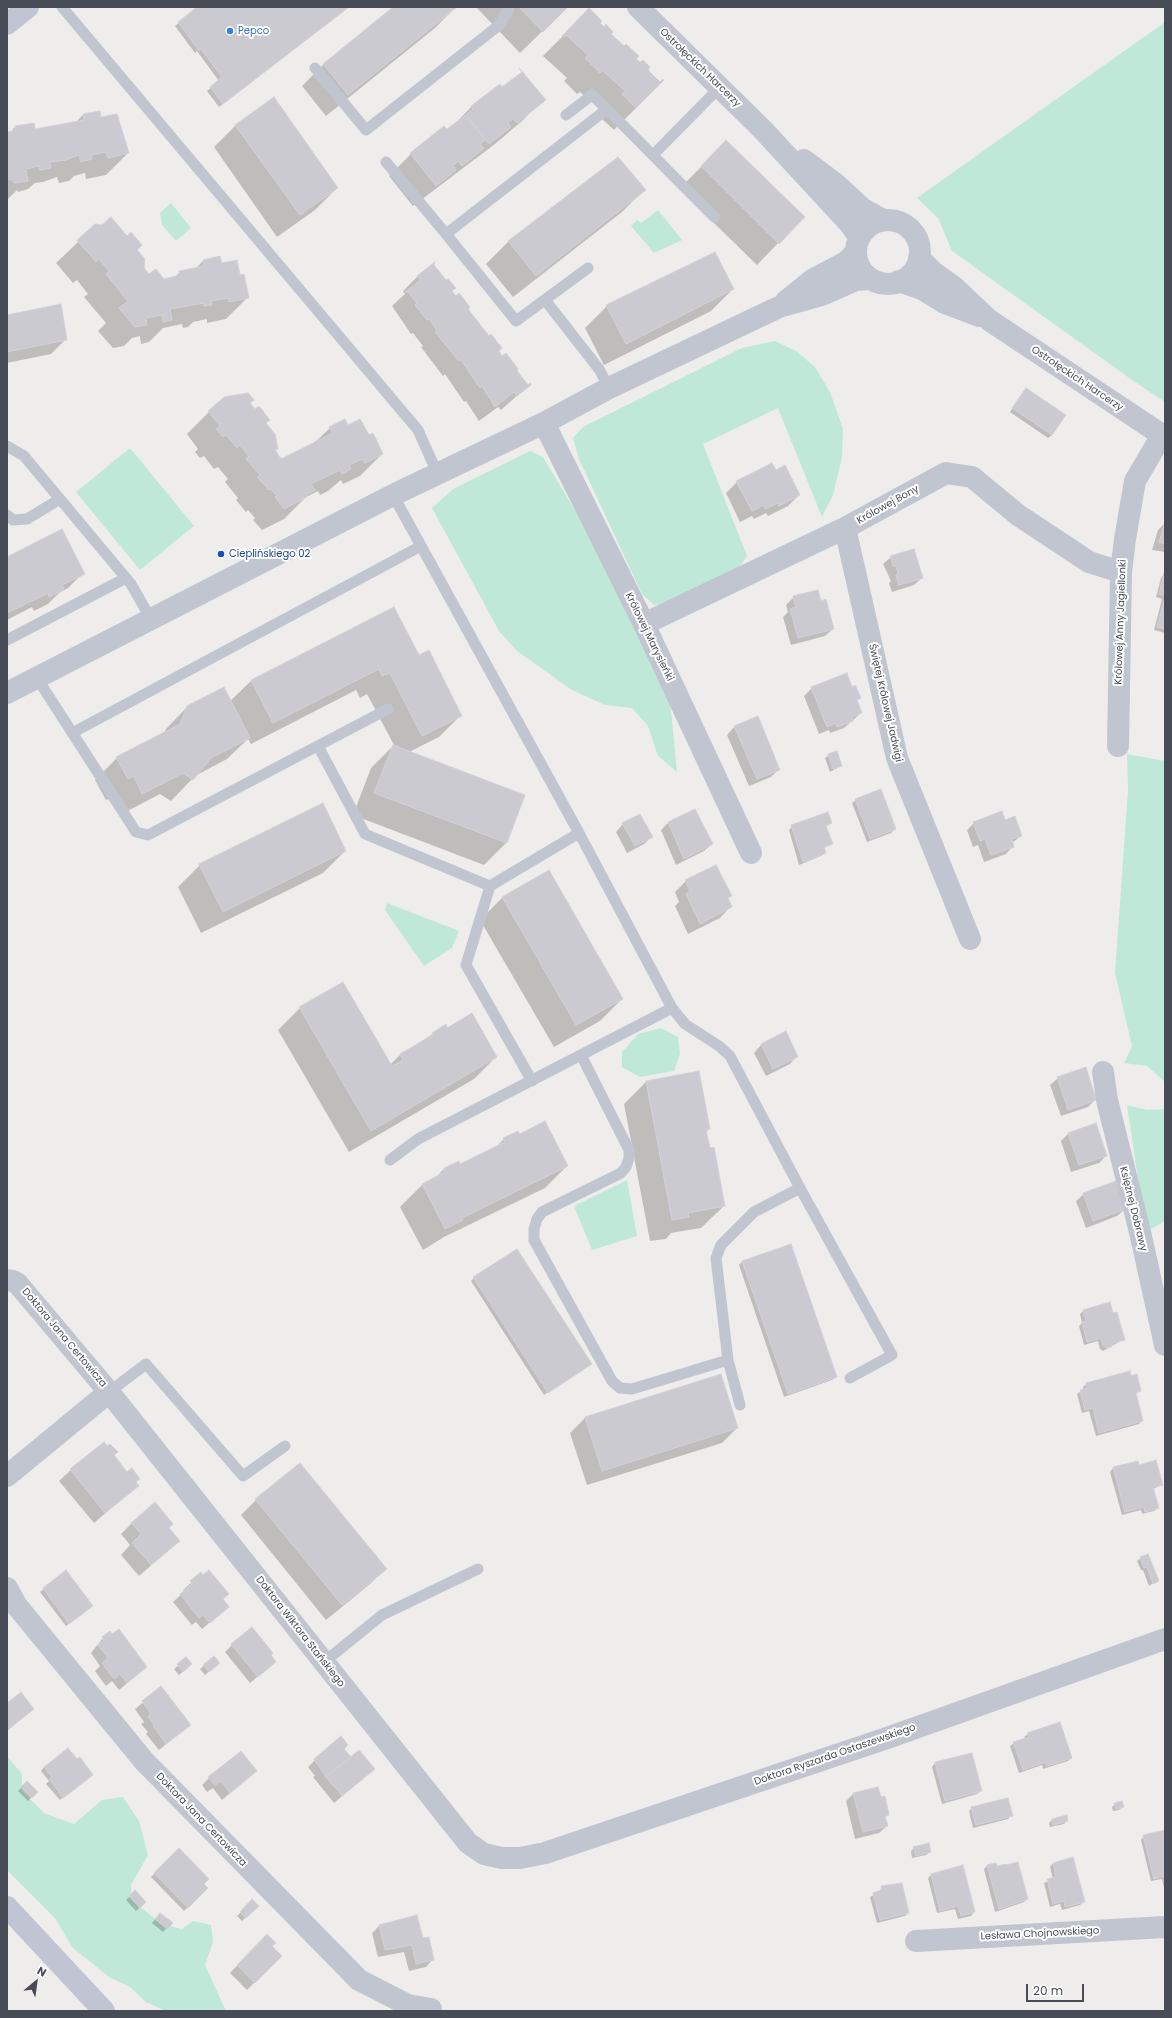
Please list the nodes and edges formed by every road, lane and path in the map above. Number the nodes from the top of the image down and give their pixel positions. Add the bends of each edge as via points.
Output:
1 (28, 7) edge
2 (62, 7) edge
3 (638, 7) edge
4 (509, 9) dead end
5 (7, 24) edge
6 (315, 68) dead end
7 (720, 87) junction
8 (607, 109) junction
9 (566, 115) dead end
10 (763, 130) junction
11 (653, 155) junction
12 (386, 162) dead end
13 (714, 217) dead end
14 (883, 220) junction
15 (446, 234) junction
16 (858, 244) junction
17 (919, 258) junction
18 (588, 268) dead end
19 (871, 279) junction
20 (899, 281) junction
21 (545, 300) junction
22 (779, 307) junction
23 (989, 320) junction
24 (609, 388) junction
25 (544, 424) junction
26 (1163, 436) edge
27 (7, 446) edge
28 (438, 475) junction
29 (393, 495) junction
30 (60, 499) junction
31 (7, 515) edge
32 (845, 528) junction
33 (421, 546) junction
34 (1121, 572) junction
35 (126, 578) junction
36 (150, 619) junction
37 (644, 624) junction
38 (7, 640) edge
39 (36, 678) junction
40 (7, 693) edge
41 (388, 709) dead end
42 (72, 733) junction
43 (318, 746) junction
44 (1118, 746) dead end
45 (579, 833) junction
46 (751, 853) dead end
47 (490, 886) junction
48 (970, 939) dead end
49 (672, 1008) junction
50 (581, 1055) junction
51 (1103, 1072) dead end
52 (532, 1081) junction
53 (390, 1160) dead end
54 (800, 1188) junction
55 (7, 1280) edge
56 (1165, 1345) edge
57 (728, 1360) junction
58 (850, 1378) dead end
59 (109, 1392) junction
60 (740, 1404) dead end
61 (285, 1446) dead end
62 (7, 1476) edge
63 (478, 1569) dead end
64 (7, 1588) edge
65 (1165, 1639) edge
66 (324, 1662) junction
67 (502, 1858) joint
68 (7, 1907) edge
69 (1165, 1927) edge
70 (916, 1941) dead end
71 (431, 2009) dead end
72 (104, 2011) edge

1 - 5 street
2 - 28 lane via 418,430
3 - 7 street, Ostrołęckich Harcerzy
4 - 6 lane via 498,26 366,130
7 - 10 street, Ostrołęckich Harcerzy
7 - 11 lane
8 - 9 lane via 592,95
8 - 11 lane
8 - 15 lane
10 - 14 street, Ostrołęckich Harcerzy via 836,184 863,209
10 - 16 street, Ostrołęckich Harcerzy via 850,224
11 - 13 lane
12 - 15 lane
14 - 16 street via 869,226
14 - 17 street via 901,223 908,228 918,242
15 - 21 lane via 516,321
16 - 19 street via 860,268
16 - 22 street via 846,262 812,280
17 - 20 street via 912,272
17 - 23 street, Ostrołęckich Harcerzy
18 - 21 lane
19 - 20 street via 885,283
19 - 22 street via 856,280 822,295
20 - 23 street, Ostrołęckich Harcerzy
21 - 24 lane via 599,369
22 - 24 street
23 - 26 street, Ostrołęckich Harcerzy
24 - 25 street
25 - 28 street
25 - 37 street, Królowej Marysieńki
26 - 34 street, Królowej Anny Jagiellonki via 1135,481
27 - 30 lane via 24,456
28 - 29 street
29 - 33 lane
29 - 36 street
30 - 31 lane via 27,519 13,520
30 - 35 lane
32 - 34 street, Królowej Bony via 946,472 972,477 1018,515 1089,562
32 - 37 street, Królowej Bony
32 - 48 street, Świętej Królowej Jadwigi via 897,758
33 - 42 lane
33 - 45 lane
34 - 44 street, Królowej Anny Jagiellonki
35 - 36 lane
35 - 38 lane
36 - 39 street
37 - 46 street, Królowej Marysieńki
39 - 40 street
39 - 42 lane
41 - 43 lane
42 - 43 lane via 136,832 148,835
43 - 47 lane via 365,834
45 - 47 lane
45 - 49 lane
47 - 52 lane via 466,965
49 - 50 lane
49 - 54 lane via 685,1024 730,1056
50 - 52 lane
50 - 57 lane via 629,1150 629,1158 621,1173 542,1212 534,1229 534,1240 612,1381 620,1388 632,1389
51 - 56 street, Księżnej Dobrawy via 1108,1107 1140,1232
52 - 53 lane via 418,1139
54 - 57 lane via 754,1212 718,1251 716,1269
54 - 58 lane via 892,1355
55 - 59 street, Doktora Jana Certowicza via 18,1284
57 - 60 lane
59 - 61 lane via 146,1364 244,1476
59 - 62 street, Doktora Jana Certowicza
59 - 66 street, Doktora Wiktora Stańskiego
63 - 66 lane via 382,1615
64 - 71 street, Doktora Jana Certowicza via 17,1606 144,1761 359,1980 408,2005
65 - 67 street, Doktora Ryszarda Ostaszewskiego via 890,1737 546,1853 520,1858
66 - 67 street, Doktora Wiktora Stańskiego via 468,1843 484,1854
68 - 72 street
69 - 70 street, Lesława Chojnowskiego

